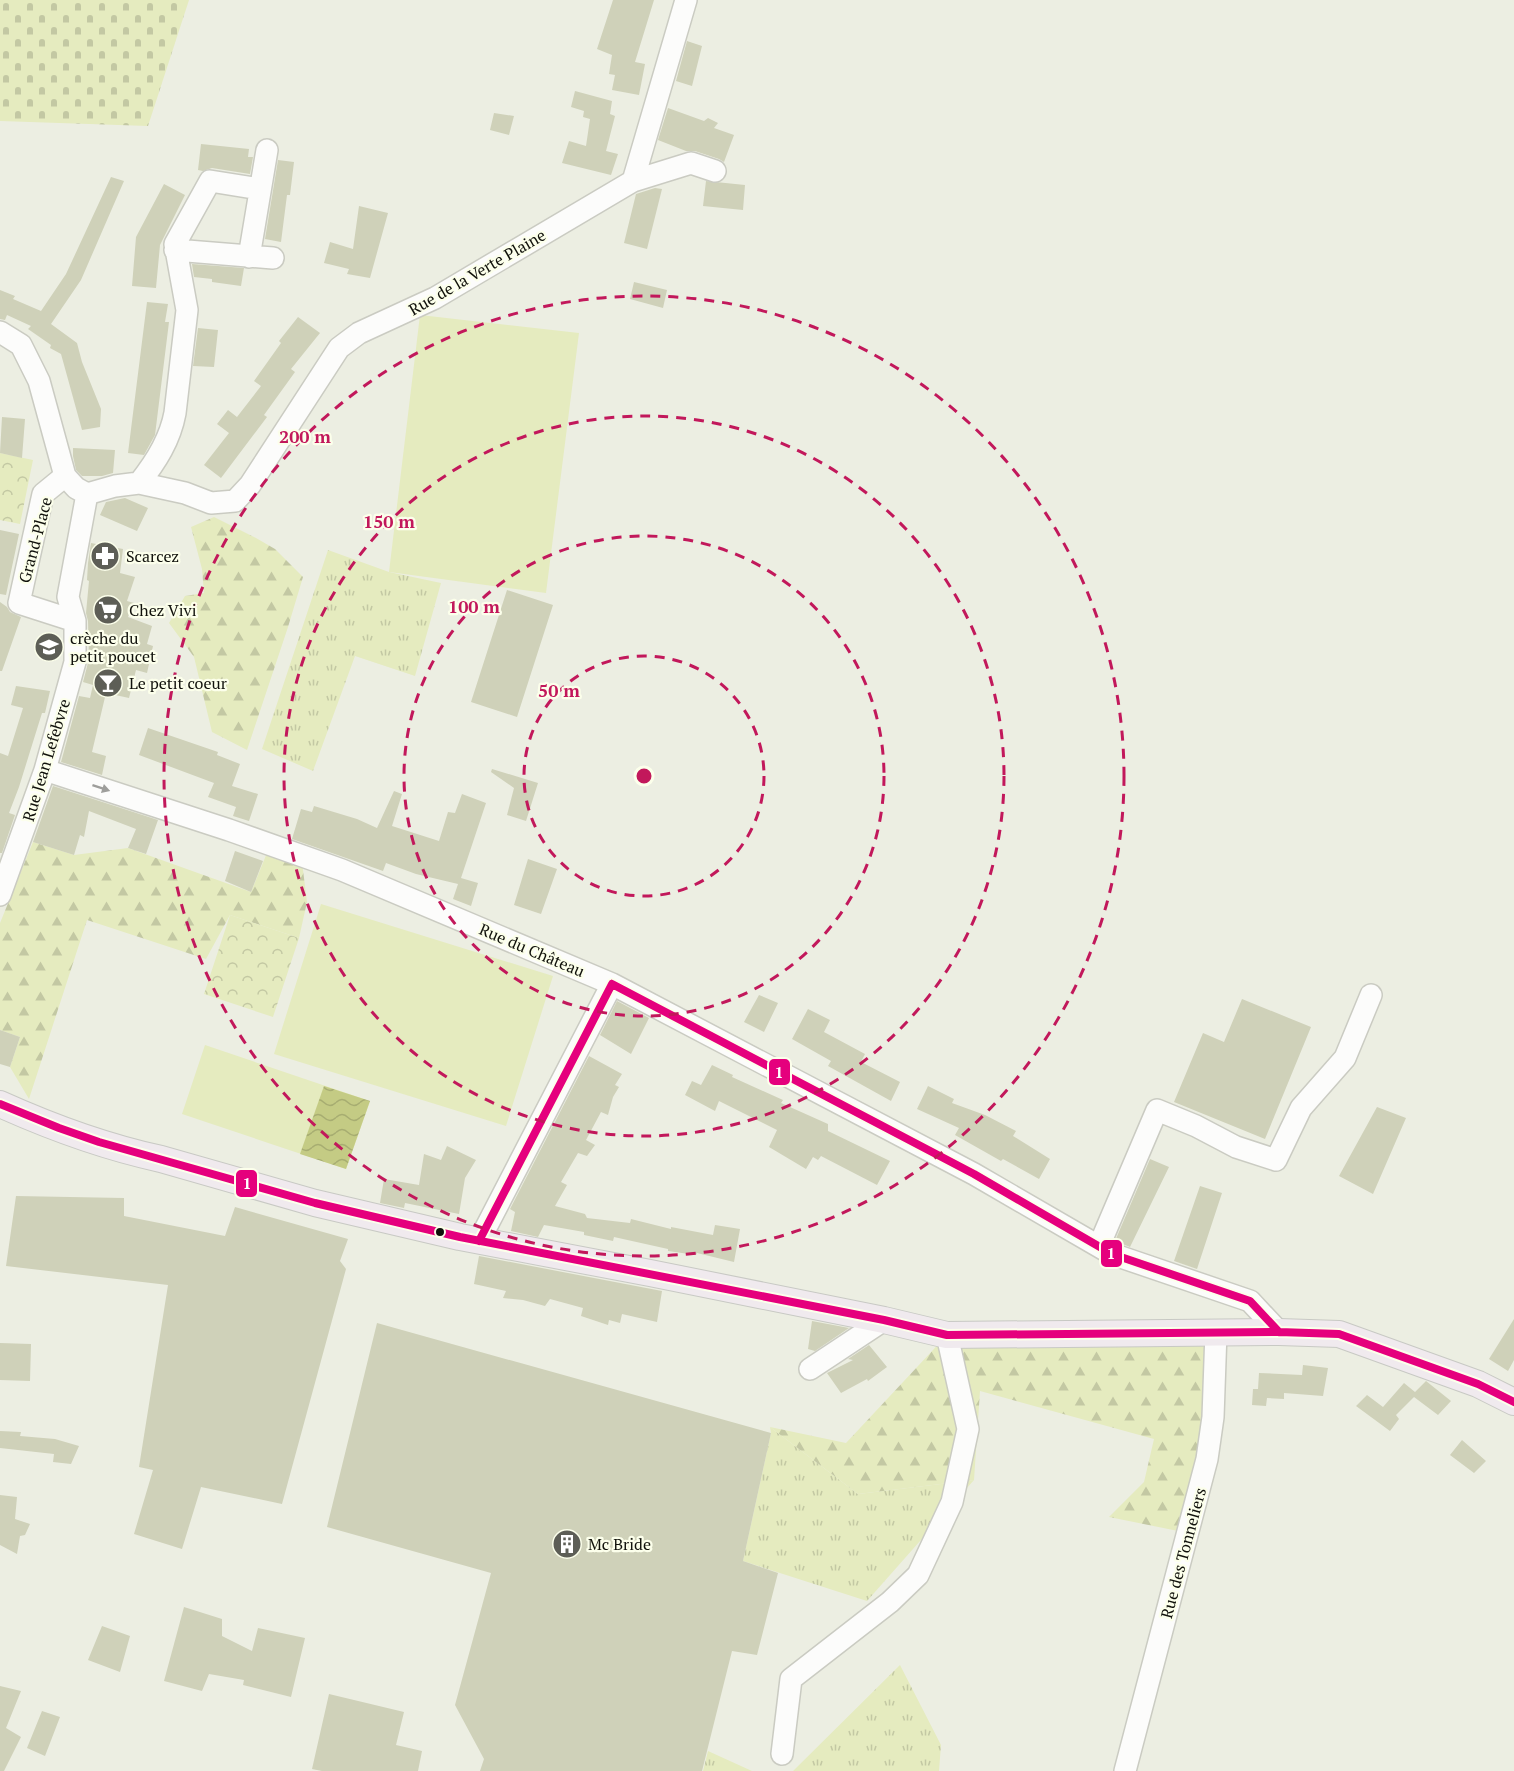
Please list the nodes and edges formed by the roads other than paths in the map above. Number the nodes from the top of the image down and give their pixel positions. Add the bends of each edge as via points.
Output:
1 (686, 0) edge
2 (267, 150) dead end
3 (715, 171) dead end
4 (633, 182) junction
5 (260, 189) junction
6 (176, 250) junction
7 (249, 257) junction
8 (273, 258) dead end
9 (0, 332) edge
10 (65, 476) junction
11 (139, 483) junction
12 (87, 494) junction
13 (9, 601) edge
14 (75, 621) junction
15 (45, 770) junction
16 (0, 895) edge
17 (612, 984) junction
18 (1371, 995) dead end
19 (0, 1104) edge
20 (479, 1241) junction
21 (1099, 1246) junction
22 (884, 1320) junction
23 (1216, 1332) junction
24 (1279, 1332) junction
25 (947, 1335) junction
26 (810, 1369) dead end
27 (1514, 1402) edge
28 (782, 1754) dead end
29 (1125, 1771) edge

1 - 4 street
2 - 5 street
3 - 4 street via 692,163
4 - 11 street, Rue de la Verte Plaine via 435,298 359,333 339,348 250,485 235,501 211,502
5 - 6 street via 210,182 175,244
5 - 7 street
6 - 7 street
6 - 11 street via 187,310 175,412 161,453
7 - 8 street
9 - 10 street via 21,345 39,381
10 - 12 street
10 - 13 street, Grand-Place via 43,494
11 - 12 street
12 - 14 street via 68,597
13 - 14 street, Grand-Place
14 - 15 street, Rue Jean Lefebvre via 75,662
15 - 16 street, Rue Jean Lefebvre
15 -> 17 street, Rue du Château via 342,870
17 - 20 street
17 - 21 street, Rue du Château via 974,1174
18 - 21 street via 1345,1058 1301,1108 1275,1160 1236,1147 1157,1110
19 - 20 main road via 135,1154 315,1203
20 - 22 main road
21 - 24 street, Rue du Château via 1112,1254 1250,1301
22 - 25 main road
22 - 26 street
23 - 24 main road
23 - 25 main road
23 - 29 street, Rue des Tonneliers via 1208,1459
24 - 27 main road via 1339,1334 1478,1383
25 - 28 street via 968,1429 952,1502 918,1575 890,1602 791,1679

